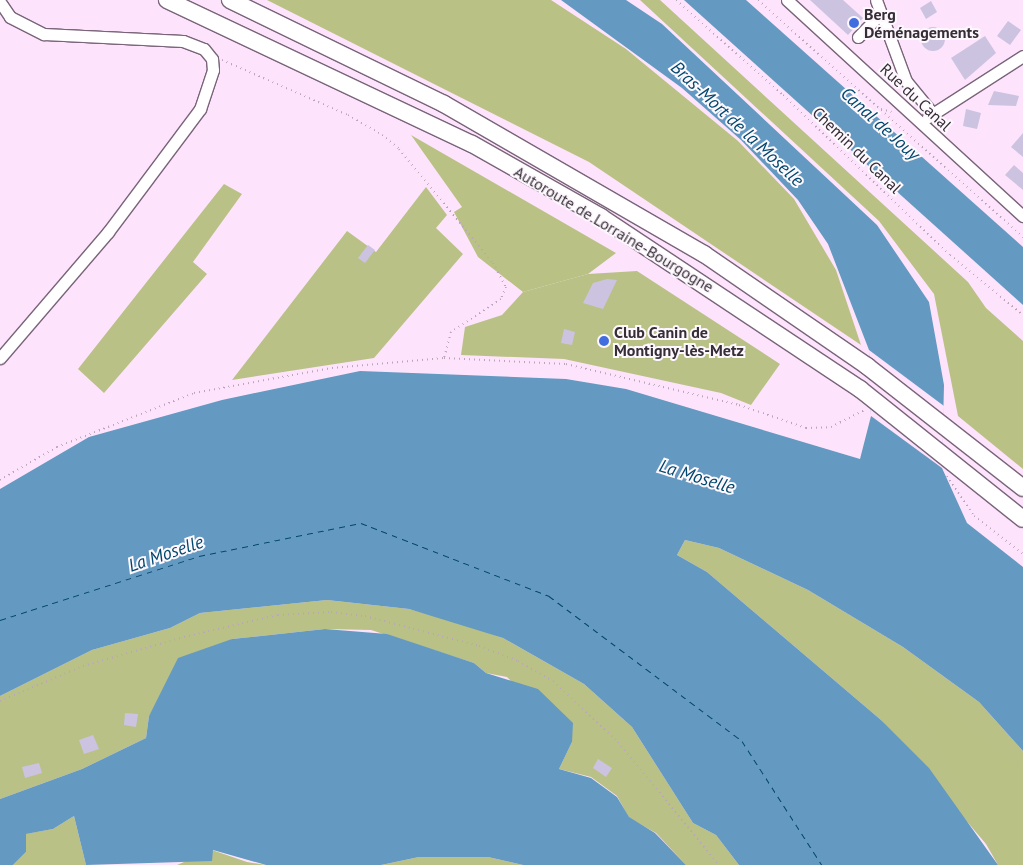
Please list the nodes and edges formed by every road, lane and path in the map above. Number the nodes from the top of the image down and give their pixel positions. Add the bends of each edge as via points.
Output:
1 (167, 0) edge
2 (230, 0) edge
3 (676, 0) edge
4 (758, 0) edge
5 (787, 0) edge
6 (876, 0) edge
7 (0, 2) edge
8 (881, 13) junction
9 (858, 37) dead end
10 (1023, 56) edge
11 (212, 59) junction
12 (933, 114) junction
13 (920, 123) junction
14 (1023, 216) edge
15 (1023, 237) edge
16 (1023, 315) edge
17 (0, 358) edge
18 (444, 358) junction
19 (867, 410) dead end
20 (945, 462) junction
21 (0, 480) edge
22 (1023, 488) edge
23 (1023, 519) edge
24 (1023, 554) edge
25 (0, 701) edge
26 (719, 865) edge

1 - 20 highway, Autoroute de Lorraine-Bourgogne via 480,149 602,217 860,389
2 - 22 highway, Autoroute de Lorraine-Bourgogne via 535,153 704,254 867,366
3 - 16 path, Chemin du Canal via 950,254
4 - 15 path
5 - 13 street, Rue du Canal
6 - 8 street
7 - 11 street via 10,17 44,34 162,37 204,49
8 - 9 street
8 - 12 street via 906,81
10 - 12 street
11 - 17 street via 210,88 200,109 108,232
11 - 18 path via 230,61 382,135 399,149 494,263 506,286 501,299 451,332
12 - 13 street
13 - 14 street, Rue du Canal
18 - 19 path via 566,364 740,405 806,428 831,427
18 - 21 path via 332,368 194,393 57,447
20 - 23 highway, Autoroute de Lorraine-Bourgogne
20 - 24 path via 974,516
25 - 26 path via 83,666 184,637 278,615 365,616 479,646 518,661 553,682 618,742

